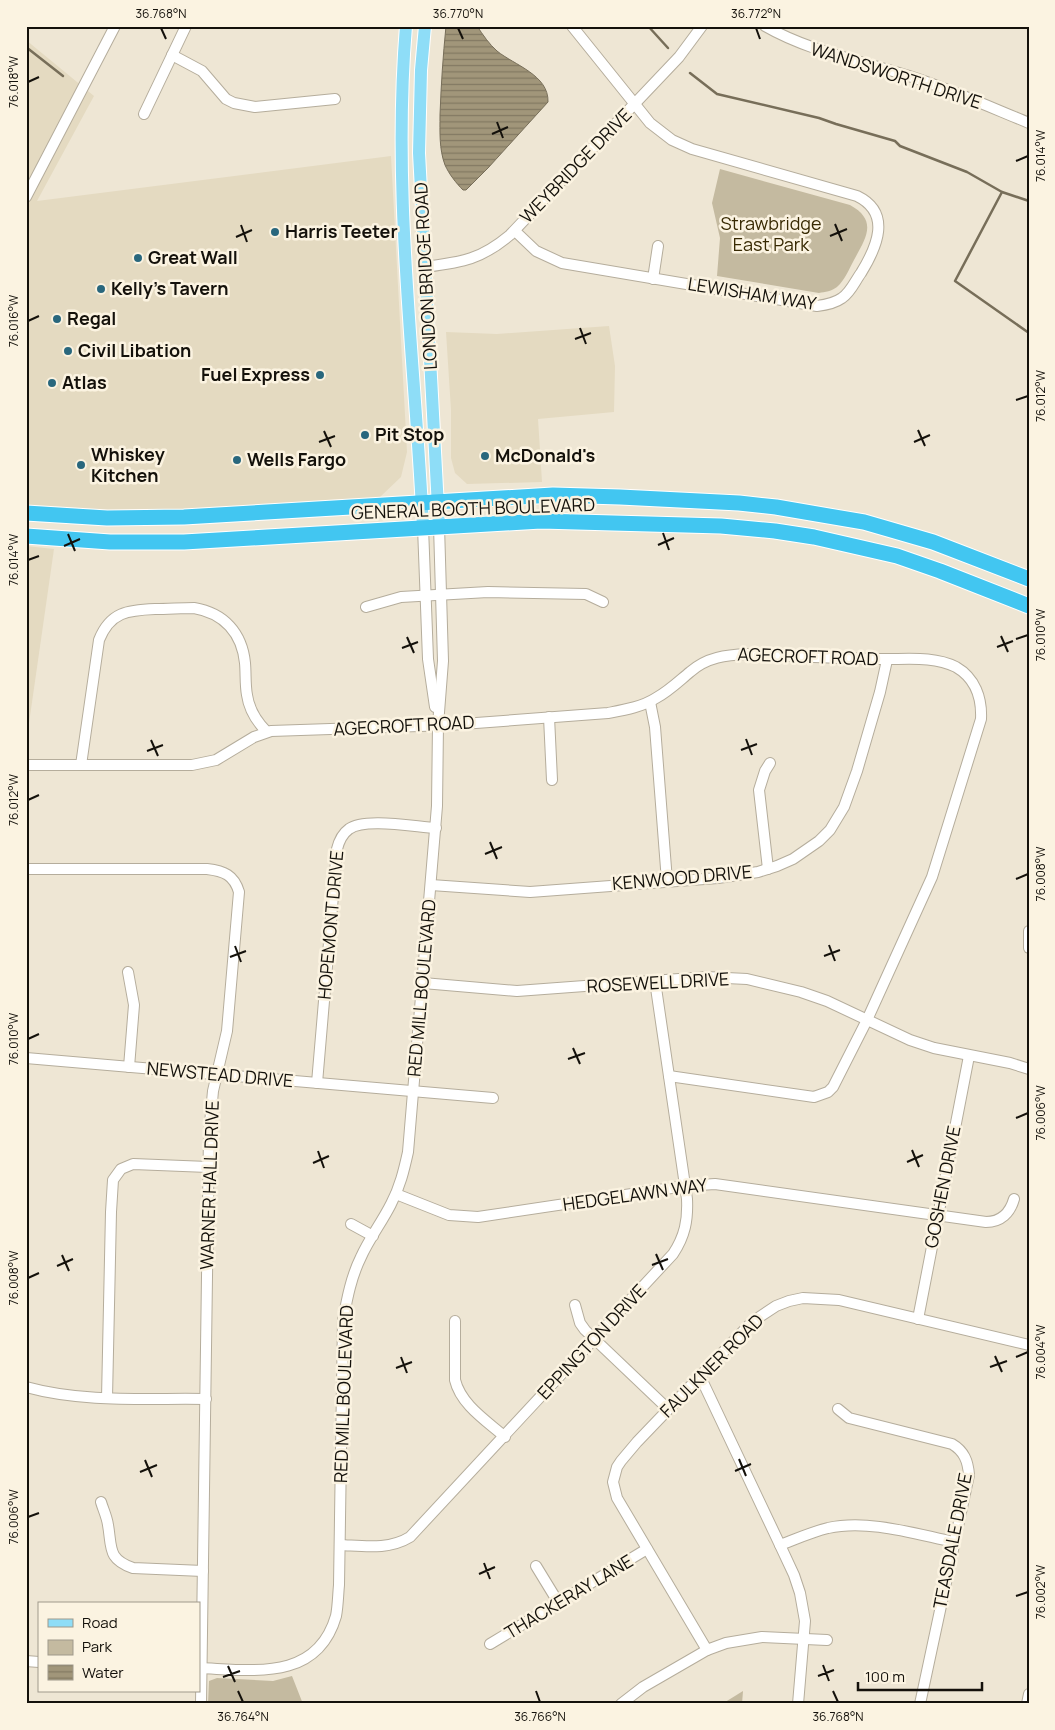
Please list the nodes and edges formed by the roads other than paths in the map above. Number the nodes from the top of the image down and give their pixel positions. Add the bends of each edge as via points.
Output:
1 (116, 26) edge
2 (186, 26) edge
3 (406, 26) edge
4 (424, 26) edge
5 (572, 26) edge
6 (702, 26) edge
7 (765, 26) edge
8 (172, 55) junction
9 (335, 100) dead end
10 (635, 104) junction
11 (144, 114) dead end
12 (1029, 123) edge
13 (26, 197) edge
14 (514, 231) junction
15 (658, 246) dead end
16 (425, 267) junction
17 (652, 279) junction
18 (438, 501) junction
19 (422, 502) junction
20 (26, 513) edge
21 (74, 516) junction
22 (26, 521) edge
23 (439, 526) junction
24 (423, 527) junction
25 (26, 536) edge
26 (1029, 579) edge
27 (441, 594) junction
28 (426, 595) junction
29 (603, 602) dead end
30 (1029, 606) edge
31 (366, 607) dead end
32 (887, 660) junction
33 (650, 702) junction
34 (549, 718) junction
35 (438, 725) junction
36 (267, 732) junction
37 (770, 763) dead end
38 (26, 765) edge
39 (81, 765) junction
40 (552, 780) dead end
41 (436, 828) junction
42 (26, 869) edge
43 (768, 869) junction
44 (667, 881) junction
45 (431, 884) junction
46 (1029, 931) edge
47 (1029, 948) edge
48 (128, 972) dead end
49 (655, 981) junction
50 (422, 983) junction
51 (867, 1020) junction
52 (969, 1056) junction
53 (26, 1058) edge
54 (128, 1067) junction
55 (1029, 1069) edge
56 (216, 1074) junction
57 (669, 1076) junction
58 (317, 1084) junction
59 (413, 1091) junction
60 (493, 1098) dead end
61 (208, 1167) junction
62 (685, 1186) junction
63 (396, 1194) junction
64 (1014, 1199) dead end
65 (938, 1216) junction
66 (351, 1224) dead end
67 (373, 1236) junction
68 (575, 1305) dead end
69 (918, 1319) junction
70 (455, 1321) dead end
71 (595, 1339) junction
72 (1029, 1345) edge
73 (700, 1376) junction
74 (26, 1387) edge
75 (107, 1398) junction
76 (206, 1399) junction
77 (668, 1409) junction
78 (838, 1409) dead end
79 (505, 1437) junction
80 (101, 1502) dead end
81 (954, 1542) junction
82 (340, 1545) junction
83 (780, 1545) junction
84 (647, 1549) junction
85 (536, 1566) dead end
86 (203, 1571) junction
87 (558, 1602) junction
88 (804, 1638) junction
89 (827, 1640) dead end
90 (490, 1644) dead end
91 (707, 1650) junction
92 (200, 1668) edge
93 (1029, 1694) edge
94 (201, 1704) edge
95 (621, 1704) edge
96 (798, 1704) edge
97 (920, 1704) edge
98 (1027, 1704) edge

1 - 13 street
2 - 8 street
3 - 19 main road, LONDON BRIDGE ROAD via 401,168
4 - 16 main road, LONDON BRIDGE ROAD via 419,153
5 - 10 street, LEWISHAM WAY
6 - 10 street, WEYBRIDGE DRIVE via 679,57
7 - 12 street, WANDSWORTH DRIVE via 800,44 935,85
8 - 9 street via 195,66 226,99 243,106
8 - 11 street
10 - 14 street, WEYBRIDGE DRIVE
10 - 17 street, LEWISHAM WAY via 660,132 682,145 857,196 870,205 879,226 866,264 849,292 826,305
14 - 16 street, WEYBRIDGE DRIVE via 474,258
14 - 17 street, LEWISHAM WAY via 536,251 562,263
15 - 17 street
16 - 18 main road, LONDON BRIDGE ROAD
18 - 19 highway, GENERAL BOOTH BOULEVARD
18 - 23 main road, LONDON BRIDGE ROAD
18 - 26 highway, GENERAL BOOTH BOULEVARD via 553,495 620,496 776,507 864,522 903,533
19 - 21 highway, GENERAL BOOTH BOULEVARD via 184,517
19 - 24 main road, LONDON BRIDGE ROAD
20 - 21 highway, GENERAL BOOTH BOULEVARD
21 - 22 highway via 43,522
23 - 24 highway, GENERAL BOOTH BOULEVARD
23 - 27 street, RED MILL BOULEVARD
23 - 30 highway, GENERAL BOOTH BOULEVARD via 551,521 775,531 897,556
24 - 25 highway, GENERAL BOOTH BOULEVARD via 184,542 110,542
24 - 28 street, RED MILL BOULEVARD
27 - 28 street
27 - 29 street via 586,594
27 - 35 street, RED MILL BOULEVARD via 443,661
28 - 31 street via 400,597
28 - 35 street, RED MILL BOULEVARD via 428,659
32 - 33 street, AGECROFT ROAD via 748,654 723,656 700,664
32 - 43 street, KENWOOD DRIVE via 844,808 819,841 793,859
32 - 51 street, AGECROFT ROAD via 936,660 956,668 976,689 981,719 932,877
33 - 34 street, AGECROFT ROAD via 608,713
33 - 44 street via 655,727
34 - 35 street, AGECROFT ROAD
34 - 40 street
35 - 36 street, AGECROFT ROAD
35 - 41 street, RED MILL BOULEVARD
36 - 39 street, AGECROFT ROAD via 225,756 204,763
36 - 39 street via 256,719 247,696 240,641 222,619 194,608 131,610 107,624 99,640
37 - 43 street via 759,790
38 - 39 street, AGECROFT ROAD
41 - 45 street, RED MILL BOULEVARD
41 - 58 street, HOPEMONT DRIVE via 367,823 350,828 339,841
42 - 56 street, WARNER HALL DRIVE via 207,869 221,871 234,879 239,892 236,936 227,1031
43 - 44 street, KENWOOD DRIVE via 718,878
44 - 45 street, KENWOOD DRIVE via 530,892
45 - 50 street, RED MILL BOULEVARD
46 - 47 street
48 - 54 street via 134,1005
49 - 50 street, ROSEWELL DRIVE via 517,991
49 - 51 street, ROSEWELL DRIVE via 706,977 747,979 801,992
49 - 57 street, EPPINGTON DRIVE
50 - 59 street, RED MILL BOULEVARD
51 - 52 street, ROSEWELL DRIVE via 910,1040
51 - 57 street, AGECROFT ROAD via 836,1081 828,1092 814,1097
52 - 55 street, ROSEWELL DRIVE
52 - 65 street, GOSHEN DRIVE
53 - 54 street, NEWSTEAD DRIVE
54 - 56 street, NEWSTEAD DRIVE
56 - 58 street, NEWSTEAD DRIVE
56 - 61 street, WARNER HALL DRIVE
57 - 62 street, EPPINGTON DRIVE
58 - 59 street, NEWSTEAD DRIVE
59 - 60 street, NEWSTEAD DRIVE
59 - 63 street, RED MILL BOULEVARD via 408,1152
61 - 75 street via 133,1164 120,1169 113,1180
61 - 76 street, WARNER HALL DRIVE
62 - 63 street, HEDGELAWN WAY via 478,1217 449,1215
62 - 65 street, HEDGELAWN WAY via 715,1184
62 - 71 street, EPPINGTON DRIVE via 687,1220 680,1243
63 - 67 street, RED MILL BOULEVARD
64 - 65 street, HEDGELAWN WAY via 1004,1216 990,1222
65 - 69 street, GOSHEN DRIVE
66 - 67 street
67 - 82 street, RED MILL BOULEVARD via 353,1276 343,1320
68 - 71 street via 580,1322
69 - 72 street, FAULKNER ROAD
69 - 73 street, FAULKNER ROAD via 839,1300 803,1298 789,1301 752,1322
70 - 79 street via 457,1387 464,1400
71 - 77 street
71 - 79 street, EPPINGTON DRIVE
73 - 77 street, FAULKNER ROAD
73 - 83 street
74 - 75 street via 56,1394
75 - 76 street
76 - 86 street, WARNER HALL DRIVE
77 - 84 street, FAULKNER ROAD via 621,1461 614,1482 617,1498
78 - 81 street, TEASDALE DRIVE via 849,1418 958,1448 969,1475
79 - 82 street, EPPINGTON DRIVE via 410,1536 394,1545
80 - 86 street via 113,1555 124,1565
81 - 83 street via 885,1528 842,1526 813,1532
81 - 97 street, TEASDALE DRIVE
82 - 92 street, RED MILL BOULEVARD via 336,1613 327,1636 311,1654 290,1666 267,1670
83 - 88 street via 800,1593 805,1621
84 - 87 street, THACKERAY LANE
84 - 91 street, FAULKNER ROAD
85 - 87 street
86 - 92 street, WARNER HALL DRIVE
87 - 90 street, THACKERAY LANE
88 - 89 street
88 - 91 street via 762,1636
88 - 96 street
91 - 95 street via 643,1687
92 - 94 street, WARNER HALL DRIVE
93 - 98 street

